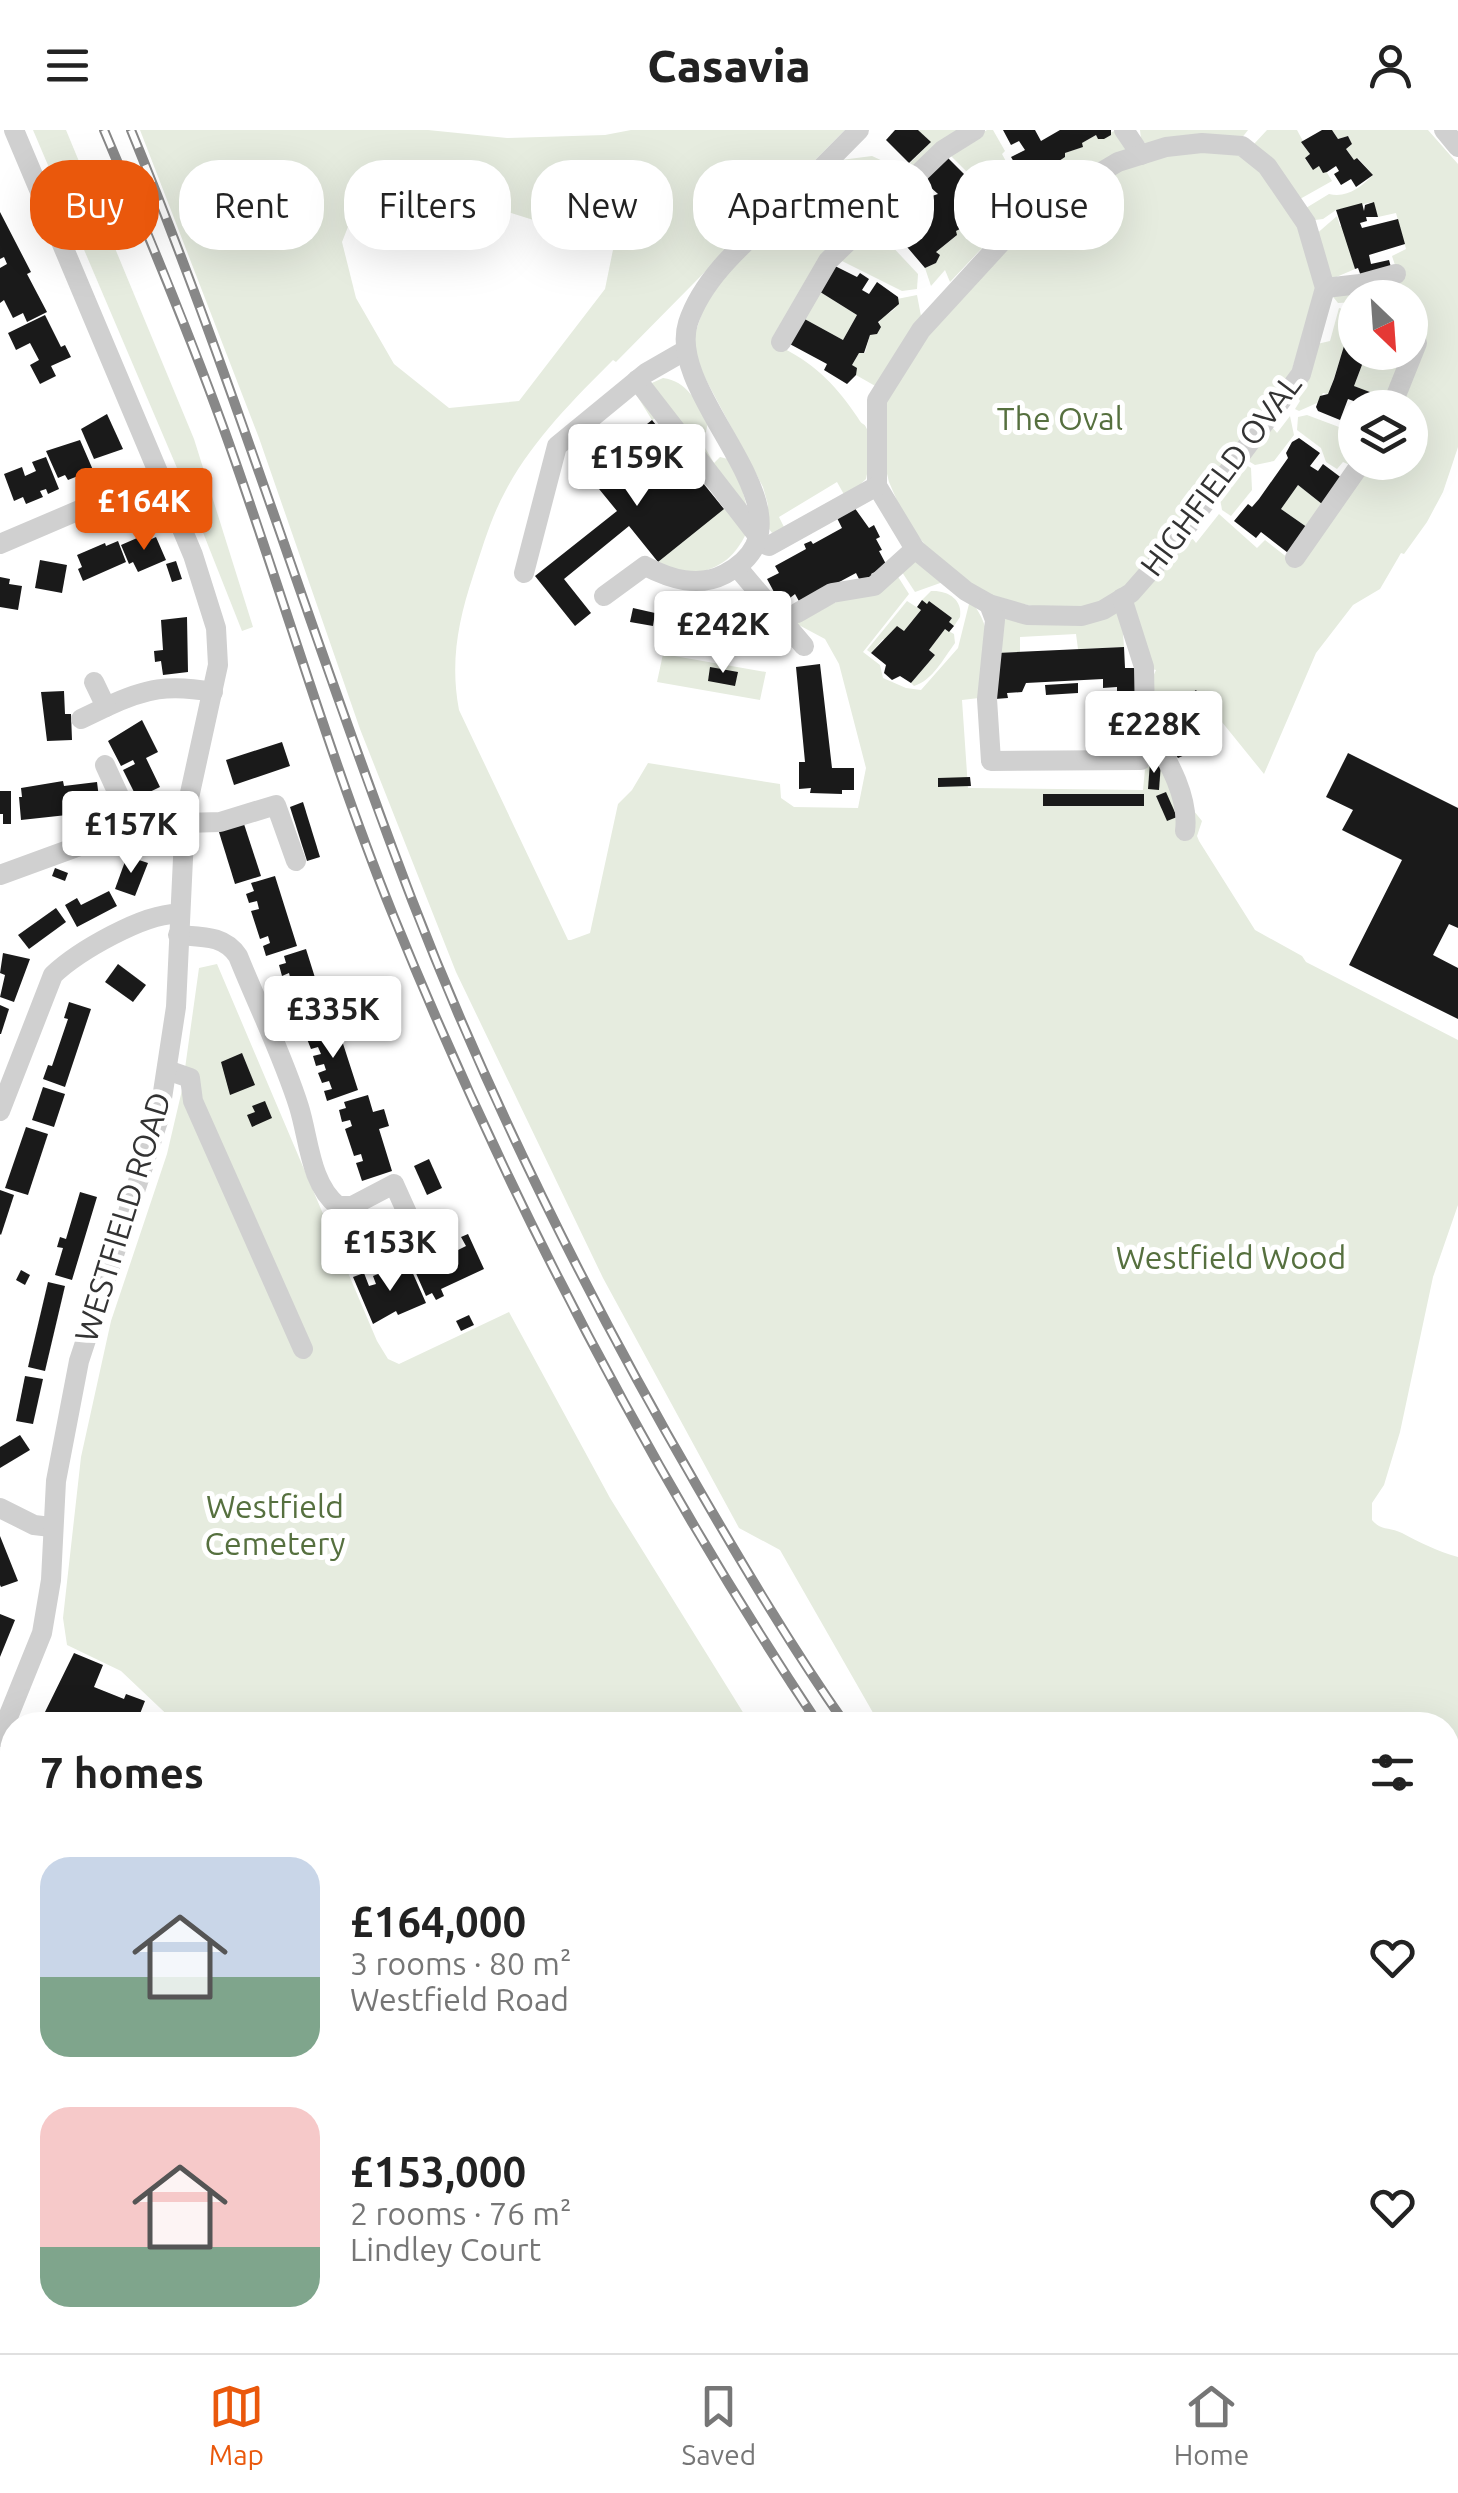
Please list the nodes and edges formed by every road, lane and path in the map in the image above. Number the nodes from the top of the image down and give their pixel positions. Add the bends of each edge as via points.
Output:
1 (14, 130) edge
2 (859, 130) edge
3 (975, 130) edge
4 (1124, 130) edge
5 (1138, 130) edge
6 (1444, 130) edge
7 (1249, 138) edge
8 (1458, 147) edge
9 (1141, 155) junction
10 (1396, 274) dead end
11 (1325, 288) junction
12 (781, 342) dead end
13 (686, 350) junction
14 (637, 380) junction
15 (159, 476) junction
16 (1350, 480) edge
17 (878, 486) junction
18 (757, 538) junction
19 (0, 544) edge
20 (915, 548) junction
21 (1296, 558) dead end
22 (737, 567) junction
23 (524, 573) dead end
24 (604, 596) dead end
25 (1122, 598) junction
26 (989, 604) junction
27 (798, 614) dead end
28 (804, 646) dead end
29 (94, 682) dead end
30 (213, 692) junction
31 (106, 707) junction
32 (81, 719) dead end
33 (1145, 721) junction
34 (105, 765) dead end
35 (185, 820) junction
36 (131, 822) junction
37 (1185, 832) dead end
38 (296, 861) dead end
39 (0, 875) edge
40 (178, 925) junction
41 (167, 1070) junction
42 (0, 1112) edge
43 (408, 1215) dead end
44 (303, 1349) dead end
45 (0, 1508) edge
46 (51, 1527) junction
47 (14, 1712) edge

1 - 15 street, WESTFIELD ROAD
2 - 13 street via 726,262 687,326
3 - 12 street via 943,150 828,262
4 - 9 street
5 - 9 street
6 - 8 street
7 - 9 street
7 - 11 street via 1306,223
9 - 17 street via 1118,162 1009,234 920,330 877,400
10 - 11 street
11 - 25 street, HIGHFIELD OVAL via 1301,374 1174,544
13 - 14 street
13 - 18 street via 694,380 756,497
14 - 18 street
14 - 23 street via 556,446
15 - 19 street
15 - 30 street, WESTFIELD ROAD via 216,628
16 - 21 street
17 - 18 street via 769,546
17 - 20 street, HIGHFIELD OVAL
18 - 22 street
20 - 26 street, HIGHFIELD OVAL
20 - 27 street via 874,586 832,593
22 - 24 street via 705,582 678,580 646,566
22 - 28 street
25 - 26 street, HIGHFIELD OVAL via 1082,616 1027,615
25 - 33 street via 1144,668
26 - 33 street via 995,620 987,699 991,762 1140,760
29 - 31 street
30 - 31 street via 180,686 141,691
30 - 35 street, WESTFIELD ROAD
31 - 32 street
33 - 37 street via 1184,786
34 - 36 street
35 - 36 street via 165,814
35 - 38 street via 220,822 276,805
35 - 40 street, WESTFIELD ROAD
36 - 39 street
40 - 41 street, WESTFIELD ROAD
40 - 42 street via 168,914 138,923 53,975
40 - 43 street via 216,938 238,956 331,1201 352,1206 394,1184
41 - 44 street via 190,1078 192,1101
41 - 46 street, WESTFIELD ROAD via 159,1118 79,1361
45 - 46 street
46 - 47 street, WESTFIELD ROAD via 42,1633

